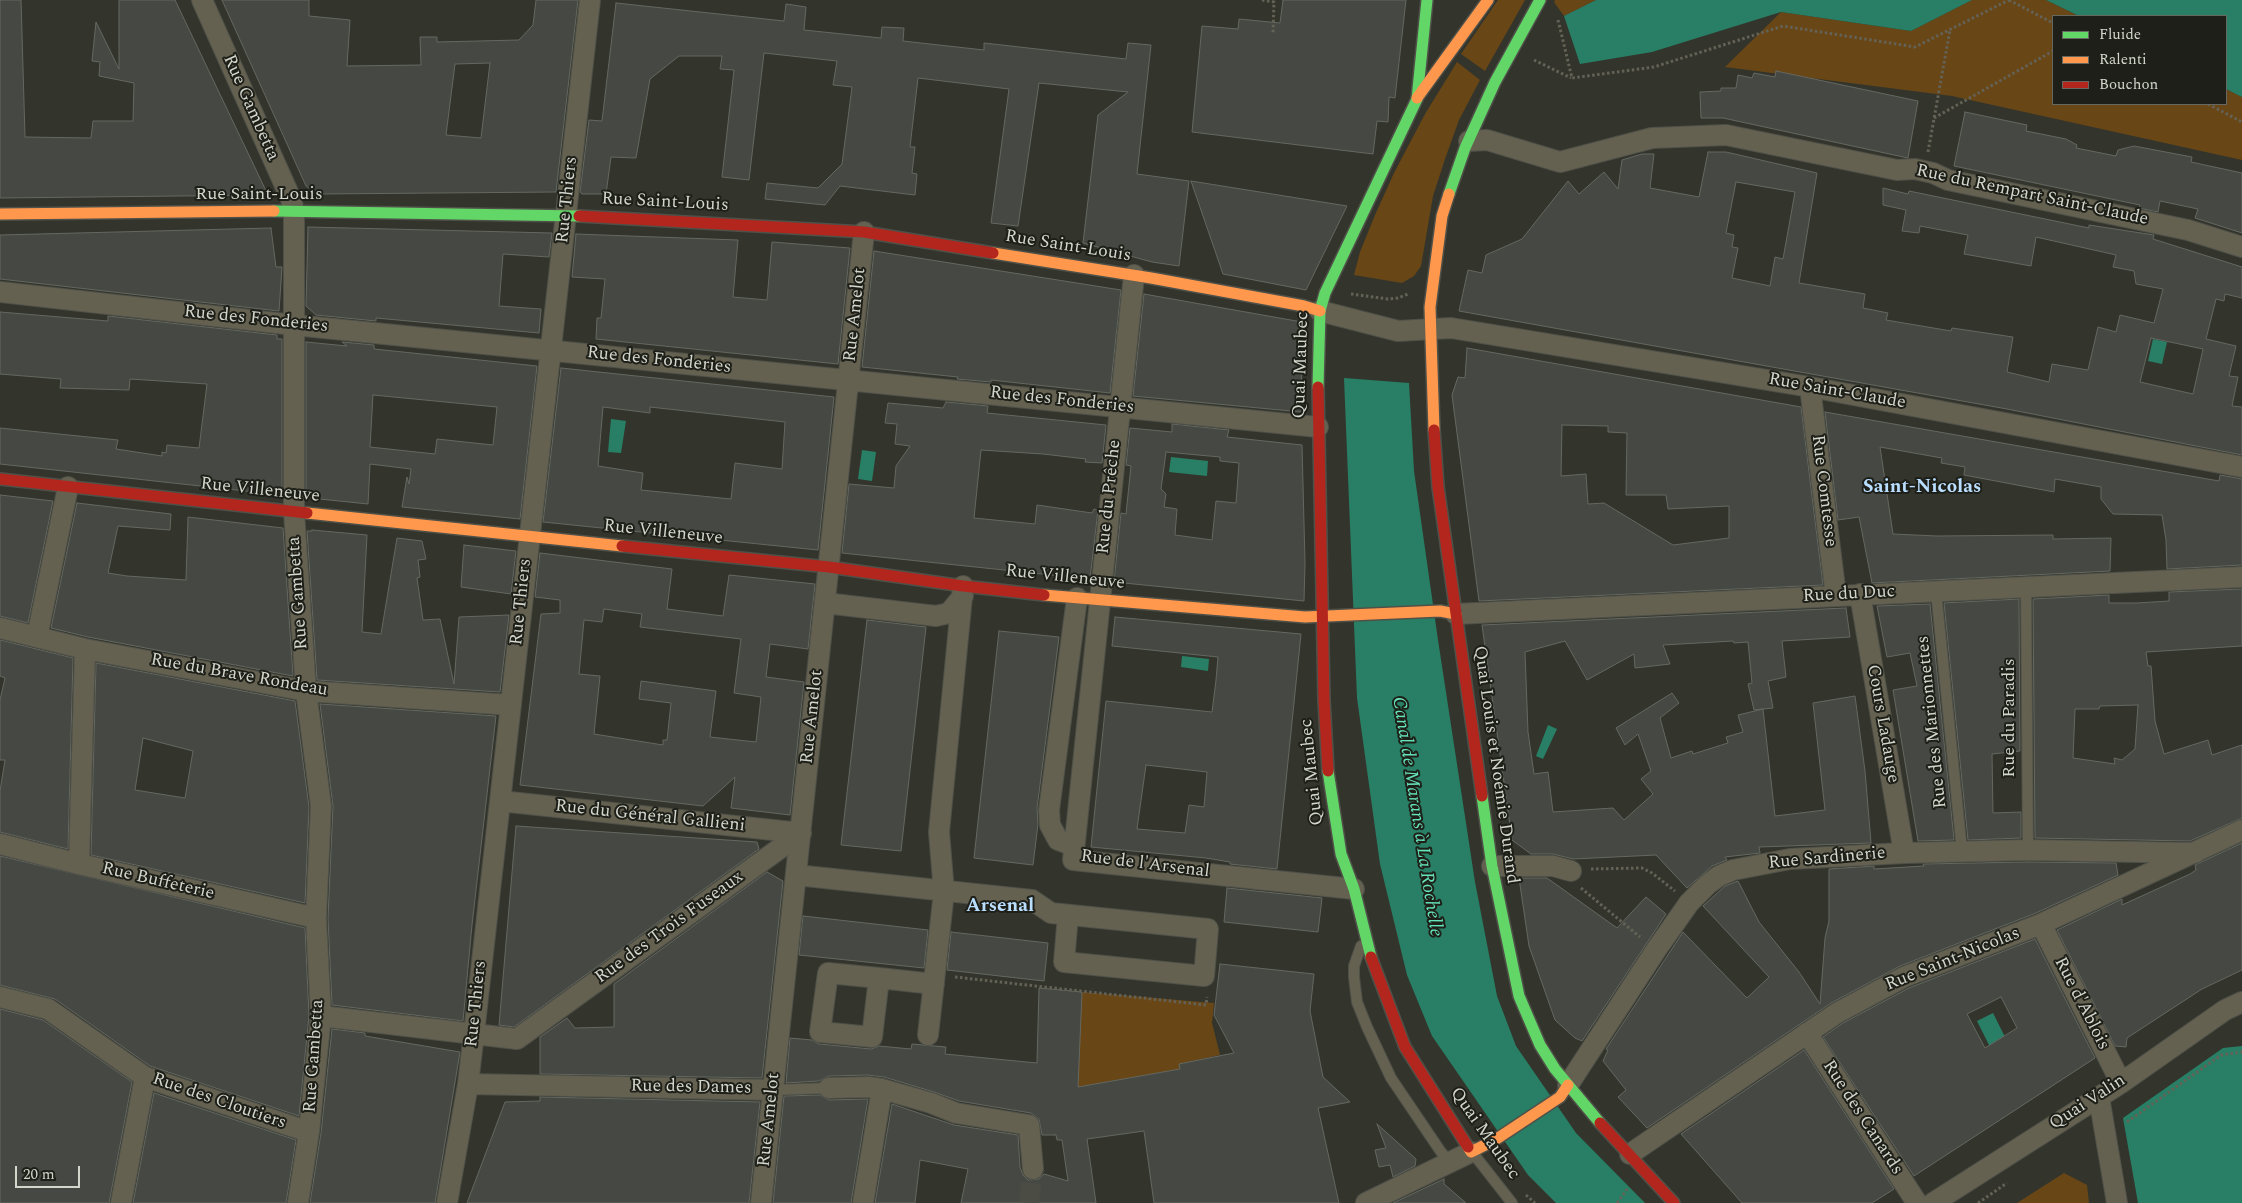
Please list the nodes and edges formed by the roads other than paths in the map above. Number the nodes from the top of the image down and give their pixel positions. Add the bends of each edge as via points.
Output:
1 (202, 0) edge
2 (590, 0) edge
3 (1427, 0) edge
4 (1488, 0) edge
5 (1540, 0) edge
6 (1416, 99) junction
7 (1469, 141) junction
8 (294, 211) junction
9 (0, 214) edge
10 (566, 215) junction
11 (864, 232) junction
12 (2242, 247) edge
13 (1134, 276) junction
14 (0, 292) edge
15 (1322, 302) junction
16 (294, 324) junction
17 (1431, 329) junction
18 (551, 350) junction
19 (849, 380) junction
20 (1810, 387) junction
21 (1120, 407) junction
22 (1318, 427) junction
23 (2242, 467) edge
24 (0, 479) edge
25 (68, 487) junction
26 (294, 512) junction
27 (530, 537) junction
28 (829, 567) junction
29 (2242, 577) edge
30 (2026, 587) junction
31 (963, 591) junction
32 (1936, 591) junction
33 (1860, 594) junction
34 (1836, 596) junction
35 (1077, 598) junction
36 (1099, 600) junction
37 (825, 602) junction
38 (1448, 612) junction
39 (1323, 617) junction
40 (0, 628) edge
41 (37, 637) junction
42 (84, 649) junction
43 (306, 691) junction
44 (511, 705) junction
45 (500, 801) junction
46 (2242, 830) edge
47 (801, 833) junction
48 (1075, 836) junction
49 (0, 844) edge
50 (2028, 850) junction
51 (1962, 851) junction
52 (1904, 853) junction
53 (2195, 853) junction
54 (79, 864) junction
55 (1492, 866) junction
56 (1570, 871) road end
57 (796, 875) junction
58 (1354, 889) junction
59 (944, 892) junction
60 (1068, 915) junction
61 (316, 918) junction
62 (2041, 924) junction
63 (1365, 935) junction
64 (879, 978) junction
65 (934, 980) junction
66 (0, 997) edge
67 (2242, 1002) edge
68 (321, 1016) junction
69 (1807, 1033) junction
70 (474, 1034) junction
71 (928, 1035) dead end
72 (146, 1077) junction
73 (2120, 1083) junction
74 (468, 1084) junction
75 (829, 1088) joint
76 (882, 1089) junction
77 (774, 1090) junction
78 (1564, 1091) junction
79 (2099, 1097) junction
80 (309, 1132) junction
81 (1471, 1152) junction
82 (1630, 1154) junction
83 (1450, 1162) junction
84 (1033, 1169) tunnel mouth
85 (121, 1203) edge
86 (298, 1203) edge
87 (447, 1203) edge
88 (762, 1203) edge
89 (863, 1203) edge
90 (1366, 1203) edge
91 (1512, 1203) edge
92 (1674, 1203) edge
93 (1917, 1203) edge
94 (1933, 1203) edge
95 (2117, 1203) edge

1 - 8 street, Rue Gambetta via 292,199
2 - 10 street, Rue Thiers
3 - 6 street
4 - 6 street
5 - 7 street, Quai Louis et Noémie Durand via 1495,82
6 - 15 street
7 - 12 street, Rue du Rempart Saint-Claude via 1487,140 1560,162 1652,138 1726,135 1897,170 1924,171 1948,180 2188,230
7 - 17 street, Quai Louis et Noémie Durand via 1442,216 1432,277
8 - 9 street, Rue Saint-Louis
8 - 10 street, Rue Saint-Louis
8 - 16 street, Rue Gambetta
10 - 11 street, Rue Saint-Louis
10 - 18 street, Rue Thiers
11 - 13 street, Rue Saint-Louis
11 - 19 street, Rue Amelot
13 - 15 street, Rue Saint-Louis via 1304,306
13 - 21 street, Rue du Prêche
14 - 16 street, Rue des Fonderies
15 - 17 street, Rue Saint-Claude via 1398,331
15 - 22 street, Quai Maubec
16 - 18 street, Rue des Fonderies
16 - 26 street, Rue Gambetta
17 - 20 street, Rue Saint-Claude via 1451,328
17 - 38 street, Quai Louis et Noémie Durand via 1434,438
18 - 19 street, Rue des Fonderies
18 - 27 street, Rue Thiers
19 - 21 street, Rue des Fonderies
19 - 28 street, Rue Amelot
20 - 23 street, Rue Saint-Claude
20 - 34 street, Rue Comtesse
21 - 22 street, Rue des Fonderies
21 - 36 street, Rue du Prêche
22 - 39 street, Quai Maubec
24 - 25 street, Rue Villeneuve
25 - 26 street, Rue Villeneuve
25 - 41 street
26 - 27 street, Rue Villeneuve
26 - 43 street, Rue Gambetta
27 - 28 street, Rue Villeneuve
27 - 44 street, Rue Thiers
28 - 31 street, Rue Villeneuve
28 - 37 street, Rue Amelot
29 - 30 street, Rue du Duc
30 - 32 street, Rue du Duc
30 - 50 lane, Rue du Paradis
31 - 35 street, Rue Villeneuve
31 - 37 street via 950,613 936,616
31 - 59 street via 939,832
32 - 33 street, Rue du Duc
32 - 51 lane, Rue des Marionnettes
33 - 34 street, Rue du Duc
33 - 52 street, Cours Ladauge
34 - 38 street, Rue du Duc
35 - 36 street, Rue Villeneuve
35 - 48 street via 1050,810 1050,825 1058,840 1071,842
36 - 39 street, Rue Villeneuve
36 - 48 street, Rue de l'Arsenal
37 - 47 street, Rue Amelot
38 - 39 street, Rue Villeneuve
38 - 55 street, Quai Louis et Noémie Durand
39 - 58 street, Quai Maubec via 1326,753 1341,854
40 - 41 street, Rue du Brave Rondeau
41 - 42 street, Rue du Brave Rondeau
42 - 43 street, Rue du Brave Rondeau
42 - 54 street
43 - 44 street, Rue du Brave Rondeau
43 - 61 street, Rue Gambetta via 321,806
44 - 45 street, Rue Thiers
45 - 47 street, Rue du Général Gallieni
45 - 70 street, Rue Thiers
46 - 53 street, Rue Saint-Nicolas
47 - 57 street, Rue Amelot
47 - 70 street, Rue des Trois Fuseaux via 517,1039
48 - 58 street, Rue de l'Arsenal via 1072,860
49 - 54 street, Rue Buffeterie
50 - 51 street, Rue Sardinerie
50 - 53 street, Rue Sardinerie
51 - 52 street, Rue Sardinerie
52 - 78 street, Rue Sardinerie via 1790,859 1733,870 1714,880 1689,903
53 - 62 street, Rue Saint-Nicolas
54 - 61 street, Rue Buffeterie
55 - 56 street via 1553,866
55 - 78 street, Quai Louis et Noémie Durand via 1519,996
57 - 59 street
57 - 77 street, Rue Amelot
58 - 63 street, Quai Maubec
59 - 60 street via 1032,900 1051,913
59 - 65 street
60 - 60 street via 1064,962 1204,976 1208,929
61 - 68 street, Rue Gambetta
62 - 69 street, Rue Saint-Nicolas via 1904,977
62 - 73 street, Rue d'Ablois
63 - 81 street, Quai Maubec via 1405,1047
63 - 83 lane via 1354,966 1357,1002 1391,1078
64 - 64 street via 872,1037 820,1032 828,973
64 - 65 street
65 - 71 street
66 - 72 street, Rue des Cloutiers via 48,1009
67 - 73 street, Quai Valin via 2225,1010
68 - 70 street, Rue des Trois Fuseaux
68 - 80 street, Rue Gambetta
69 - 82 street, Rue Saint-Nicolas
69 - 93 street, Rue des Canards
70 - 74 street, Rue Thiers
72 - 80 street, Rue des Cloutiers
72 - 85 street
73 - 79 street, Quai Valin
74 - 77 street, Rue des Dames
74 - 87 street, Rue Thiers
75 - 76 street, Rue des Dames
75 - 77 lane, Rue des Dames
76 - 84 street, Rue des Dames via 956,1113 1029,1125
76 - 89 street
77 - 88 street, Rue Amelot
78 - 81 street via 1495,1140
78 - 82 street, Quai Louis et Noémie Durand via 1592,1114
79 - 94 street, Quai Valin
79 - 95 street
80 - 86 street, Rue Gambetta
81 - 83 street
81 - 91 lane, Quai Maubec
82 - 92 street, Quai Louis et Noémie Durand
83 - 90 street

